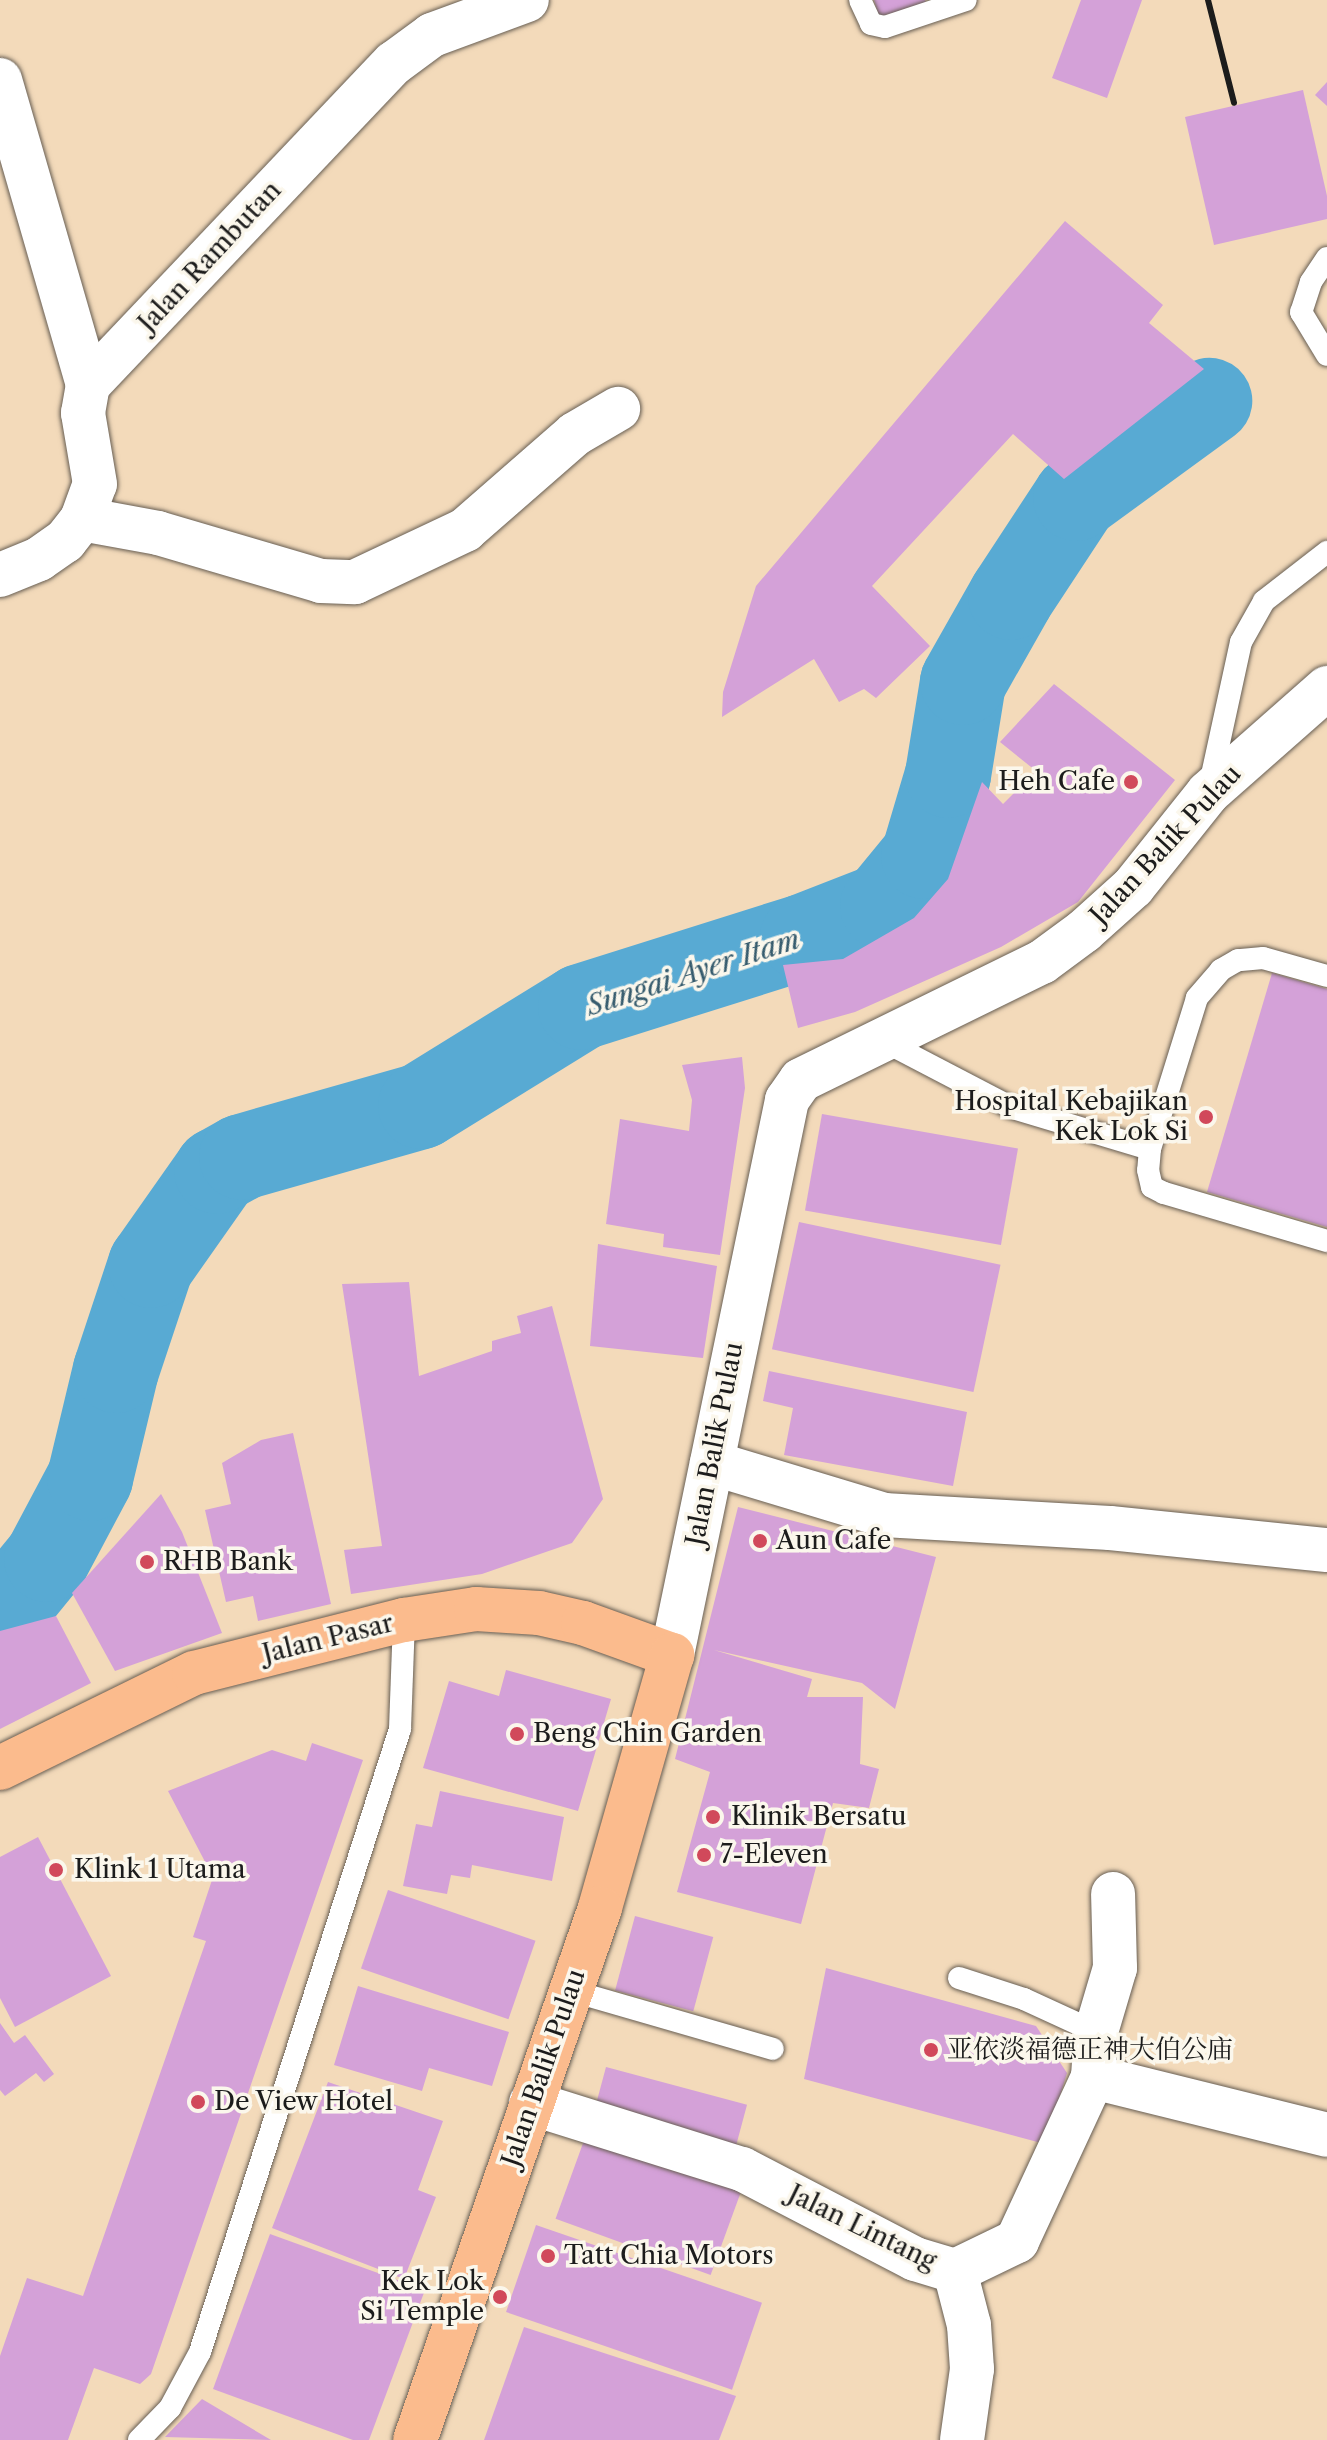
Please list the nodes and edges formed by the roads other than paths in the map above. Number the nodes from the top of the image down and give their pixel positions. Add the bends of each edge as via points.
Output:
1 (527, 0) edge
2 (860, 0) edge
3 (966, 0) edge
4 (0, 80) edge
5 (1327, 258) edge
6 (1327, 355) edge
7 (88, 385) junction
8 (618, 409) dead end
9 (82, 519) junction
10 (1327, 552) edge
11 (0, 575) edge
12 (1327, 688) edge
13 (1208, 793) junction
14 (1327, 976) edge
15 (881, 1039) junction
16 (1150, 1149) junction
17 (1327, 1241) edge
18 (712, 1463) junction
19 (1327, 1550) edge
20 (404, 1620) junction
21 (672, 1655) junction
22 (0, 1768) edge
23 (1113, 1894) dead end
24 (959, 1978) dead end
25 (569, 1990) junction
26 (1096, 2032) junction
27 (773, 2049) dead end
28 (1093, 2077) junction
29 (531, 2103) junction
30 (1327, 2135) edge
31 (955, 2271) junction
32 (139, 2440) edge
33 (415, 2440) edge
34 (962, 2440) edge

1 - 7 street, Jalan Rambutan via 432,35 394,63
2 - 3 lane via 871,24 885,27
4 - 7 street
5 - 6 lane via 1311,282 1301,312
7 - 9 street via 83,413 95,484
8 - 9 street via 575,434 465,530 355,582 321,581 158,533
9 - 11 street via 65,541 39,559
10 - 13 lane via 1264,601 1241,642
12 - 13 street, Jalan Balik Pulau
13 - 15 street, Jalan Balik Pulau via 1133,887 1084,931 1042,962
14 - 16 lane via 1263,958 1238,960 1221,970 1197,998
15 - 16 lane via 1010,1107
15 - 18 street, Jalan Balik Pulau via 801,1080 787,1100
16 - 17 lane via 1152,1187
18 - 19 street via 884,1515 1110,1528
18 - 21 street, Jalan Balik Pulau
20 - 21 main road, Jalan Pasar via 476,1609 539,1613
20 - 22 main road, Jalan Pasar via 194,1673
20 - 32 lane via 400,1729 200,2352 170,2408
21 - 25 main road, Jalan Balik Pulau via 600,1908
23 - 26 street via 1115,1968
24 - 26 lane via 1024,1999
25 - 27 lane
25 - 29 main road, Jalan Balik Pulau
26 - 28 street
28 - 30 street
28 - 31 street, Jalan Lintang via 1017,2241
29 - 31 street, Jalan Lintang via 742,2169 915,2259
29 - 33 main road, Jalan Balik Pulau
31 - 34 street via 969,2325 972,2369

